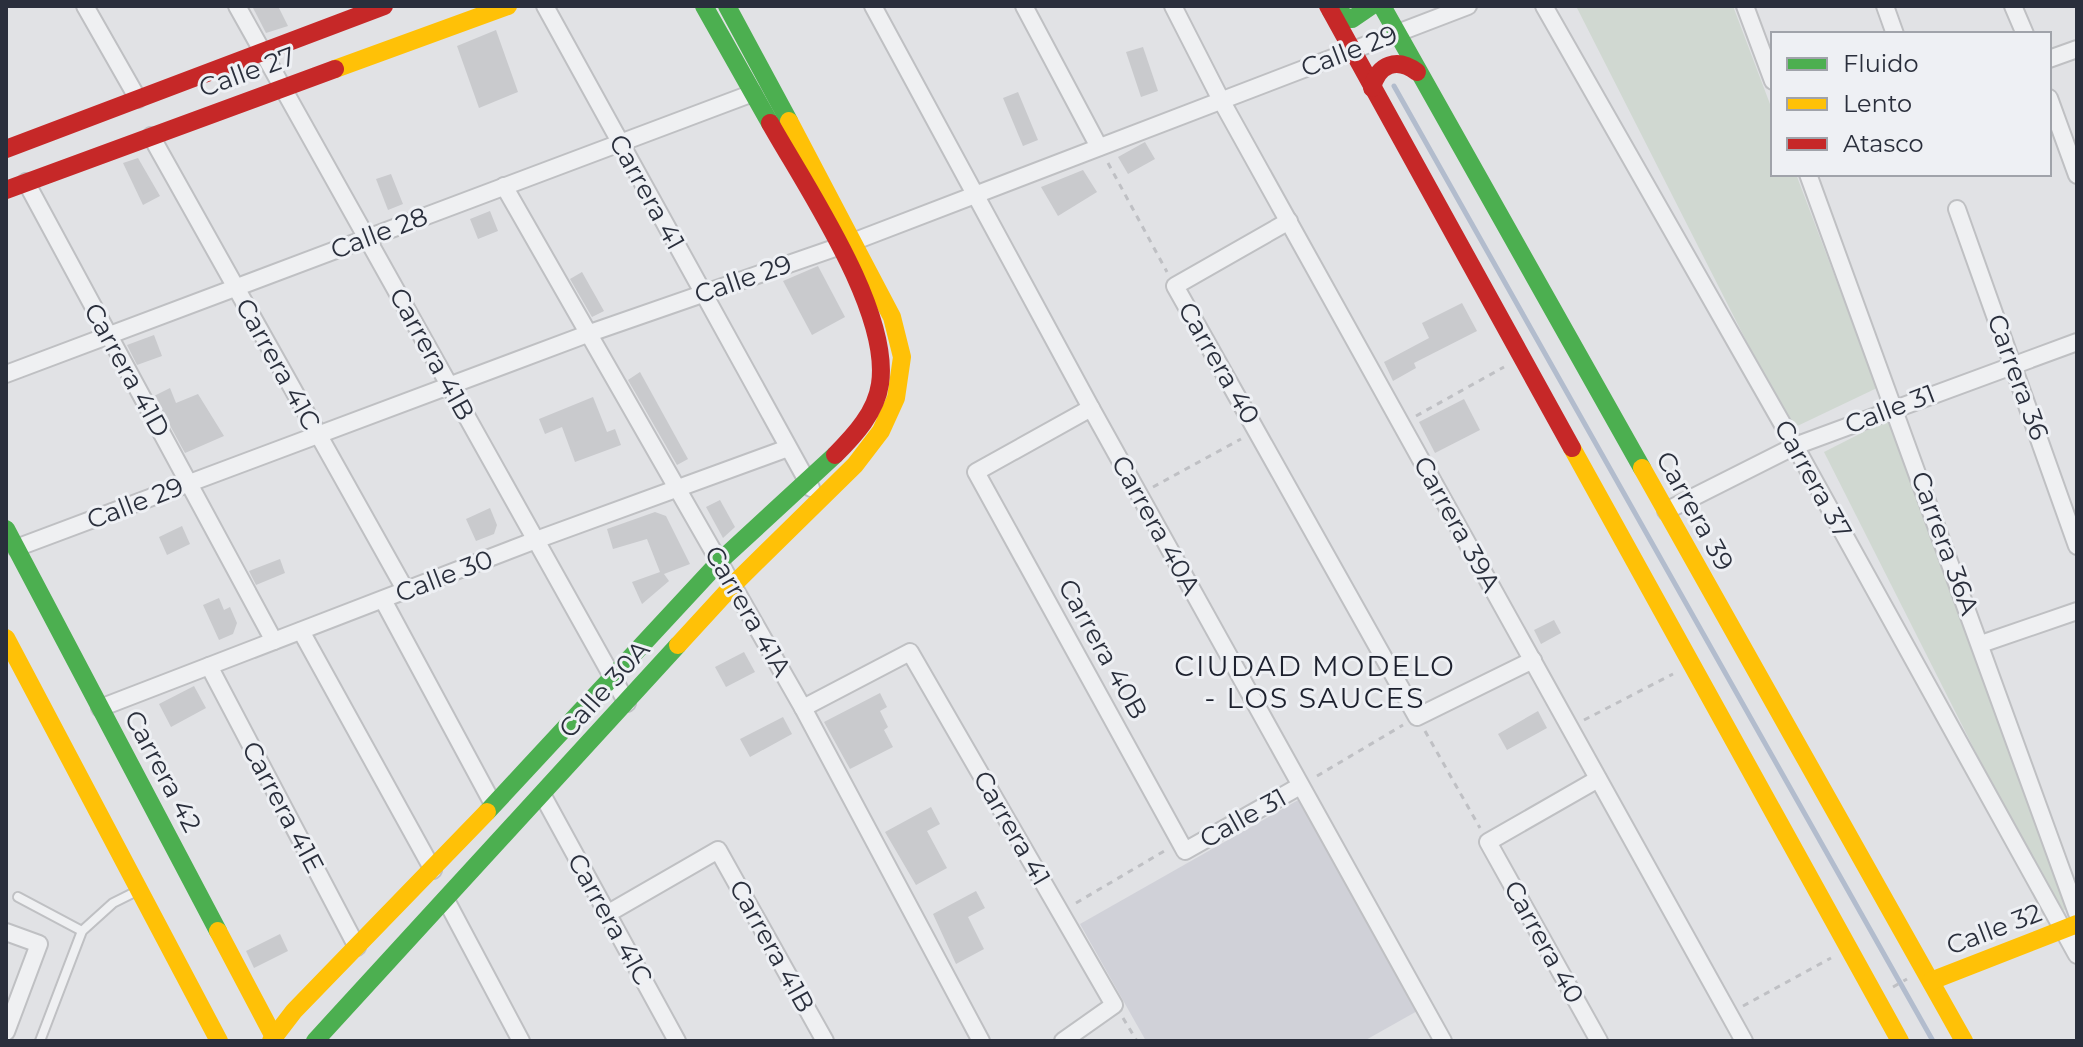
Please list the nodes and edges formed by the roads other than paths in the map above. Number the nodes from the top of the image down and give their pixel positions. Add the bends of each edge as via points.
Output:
1 (85, 6) edge
2 (237, 6) edge
3 (384, 6) edge
4 (508, 6) edge
5 (545, 6) edge
6 (704, 6) edge
7 (727, 6) edge
8 (873, 6) edge
9 (1024, 6) edge
10 (1173, 6) edge
11 (1371, 6) edge
12 (1382, 6) edge
13 (1468, 6) edge
14 (1544, 6) edge
15 (1745, 6) edge
16 (1885, 6) edge
17 (2013, 6) edge
18 (1329, 9) edge
19 (1397, 32) junction
20 (1894, 32) edge
21 (2024, 32) edge
22 (2077, 49) edge
23 (1352, 50) junction
24 (264, 53) junction
25 (2051, 58) edge
26 (1417, 72) junction
27 (1771, 76) edge
28 (282, 87) junction
29 (1372, 88) junction
30 (753, 93) junction
31 (138, 99) junction
32 (1221, 100) junction
33 (2051, 104) edge
34 (151, 136) junction
35 (621, 143) junction
36 (1099, 147) junction
37 (6, 148) edge
38 (2077, 175) edge
39 (1809, 176) edge
40 (26, 182) junction
41 (504, 186) junction
42 (6, 190) edge
43 (973, 195) junction
44 (1957, 209) dead end
45 (1289, 221) junction
46 (367, 237) junction
47 (847, 243) junction
48 (235, 287) junction
49 (703, 293) junction
50 (590, 333) junction
51 (108, 335) junction
52 (2077, 342) edge
53 (2015, 364) junction
54 (6, 374) edge
55 (450, 385) junction
56 (1895, 406) junction
57 (1091, 408) junction
58 (318, 435) junction
59 (1795, 446) junction
60 (788, 448) junction
61 (808, 482) junction
62 (188, 483) junction
63 (677, 487) junction
64 (819, 503) junction
65 (1666, 511) junction
66 (6, 529) edge
67 (536, 540) junction
68 (2077, 546) edge
69 (16, 548) junction
70 (720, 561) junction
71 (734, 584) junction
72 (406, 591) junction
73 (383, 600) junction
74 (2077, 611) edge
75 (301, 631) junction
76 (6, 638) edge
77 (274, 641) junction
78 (1981, 644) junction
79 (1533, 660) junction
80 (209, 666) junction
81 (612, 675) junction
82 (627, 703) junction
83 (100, 708) junction
84 (803, 708) junction
85 (1598, 779) junction
86 (1300, 786) junction
87 (543, 796) junction
88 (493, 804) junction
89 (1182, 847) joint
90 (433, 870) junction
91 (139, 890) junction
92 (18, 897) dead end
93 (446, 900) junction
94 (2077, 913) edge
95 (607, 914) junction
96 (2070, 927) edge
97 (82, 931) junction
98 (6, 932) edge
99 (357, 947) junction
100 (2077, 955) edge
101 (1931, 981) junction
102 (6, 1032) edge
103 (273, 1039) edge
104 (40, 1041) edge
105 (219, 1041) edge
106 (315, 1041) edge
107 (521, 1041) edge
108 (677, 1041) edge
109 (825, 1041) edge
110 (981, 1041) edge
111 (1063, 1041) edge
112 (1443, 1041) edge
113 (1599, 1041) edge
114 (1744, 1041) edge
115 (1900, 1041) edge
116 (1964, 1041) edge

1 - 31 street
2 - 24 street, Carrera 41B
3 - 24 street, Calle 27
4 - 28 street, Calle 27
5 - 35 street, Carrera 41
6 - 30 street
7 - 47 street
8 - 43 street, Carrera 40A
9 - 36 street
10 - 32 street, Carrera 39A
11 - 18 street via 1352,19
12 - 19 street, Carrera 39
13 - 19 street, Calle 29
14 - 59 street, Carrera 37
15 - 27 street
16 - 20 street
17 - 21 street
18 - 23 street
19 - 23 street, Calle 29
19 - 26 street, Carrera 39
22 - 25 street
23 - 29 street
23 - 32 street, Calle 29
24 - 28 street, Carrera 41B
24 - 31 street, Calle 27
26 - 29 street via 1406,64 1386,65
26 - 65 street, Carrera 39
28 - 34 street, Calle 27
28 - 46 street, Carrera 41B
29 - 115 street
30 - 35 street, Calle 28
30 - 47 street
31 - 37 street, Calle 27
32 - 36 street, Calle 29
32 - 45 street, Carrera 39A
33 - 38 street
34 - 40 street, Calle 27
34 - 48 street, Carrera 41C
35 - 41 street, Calle 28
35 - 49 street, Carrera 41
36 - 43 street, Calle 29
39 - 56 street, Carrera 36A
40 - 42 street, Calle 27
40 - 51 street, Carrera 41D
41 - 46 street, Calle 28
41 - 50 street, Carrera 41A
43 - 47 street, Calle 29
43 - 57 street, Carrera 40A
44 - 53 street, Carrera 36
45 - 79 street, Carrera 39A
45 - 79 street, Carrera 40 via 1175,286 1417,717
46 - 48 street, Calle 28
46 - 55 street, Carrera 41B
47 - 49 street, Calle 29
47 - 61 street, Calle 30A via 876,326 882,353 880,386 869,415
47 - 64 street, Calle 30A via 892,317 902,357 896,398 881,431
48 - 51 street, Calle 28
48 - 58 street, Carrera 41C
49 - 50 street, Calle 29
49 - 60 street, Carrera 41
50 - 55 street, Calle 29
50 - 63 street, Carrera 41A
51 - 54 street, Calle 28
51 - 62 street, Carrera 41D
52 - 53 street, Calle 31
53 - 56 street, Calle 31
53 - 68 street, Carrera 36
55 - 58 street, Calle 29
55 - 67 street, Carrera 41B
56 - 59 street, Calle 31
56 - 78 street, Carrera 36A
57 - 86 street, Carrera 40A
57 - 89 street, Carrera 40B via 976,472
58 - 62 street, Calle 29
58 - 72 street, Carrera 41C
59 - 65 street, Calle 31
59 - 96 street, Carrera 37
60 - 61 street, Carrera 41
60 - 63 street, Calle 30
61 - 64 street, Carrera 41
61 - 70 street, Calle 30A
62 - 69 street, Calle 29
62 - 77 street, Carrera 41D
63 - 67 street, Calle 30
63 - 70 street, Carrera 41A
64 - 71 street, Calle 30A
65 - 101 street, Carrera 39
66 - 69 street, Carrera 42
67 - 72 street, Calle 30
67 - 81 street, Carrera 41B
69 - 83 street, Carrera 42
70 - 71 street, Carrera 41A
70 - 81 street, Calle 30A
71 - 82 street, Calle 30A
71 - 84 street, Carrera 41A
72 - 73 street, Calle 30
73 - 75 street, Calle 30
73 - 88 street
74 - 78 street
75 - 77 street, Calle 30
75 - 90 street
76 - 91 street
77 - 80 street, Calle 30
78 - 94 street, Carrera 36A
79 - 85 street, Carrera 39A
80 - 83 street, Calle 30
80 - 99 street, Carrera 41E
81 - 82 street, Carrera 41B
81 - 88 street, Calle 30A
82 - 87 street, Calle 30A
83 - 103 street, Carrera 42
84 - 110 street, Carrera 41A
84 - 111 street, Carrera 41 via 910,652 1114,1005
85 - 113 street, Carrera 40 via 1488,842
85 - 114 street, Carrera 39A
86 - 89 street, Calle 31
86 - 112 street, Carrera 40A
87 - 93 street, Calle 30A
87 - 95 street, Carrera 41C
88 - 90 street, Calle 30A
90 - 99 street, Calle 30A
91 - 97 lane via 113,903
91 - 105 street
92 - 97 lane
93 - 106 street, Calle 30A
93 - 107 street
95 - 108 street, Carrera 41C
95 - 109 street, Carrera 41B via 718,850
96 - 100 street, Carrera 37
96 - 101 street, Calle 32
97 - 104 lane
98 - 102 street via 39,944
99 - 103 street, Calle 30A
101 - 116 street, Carrera 39

